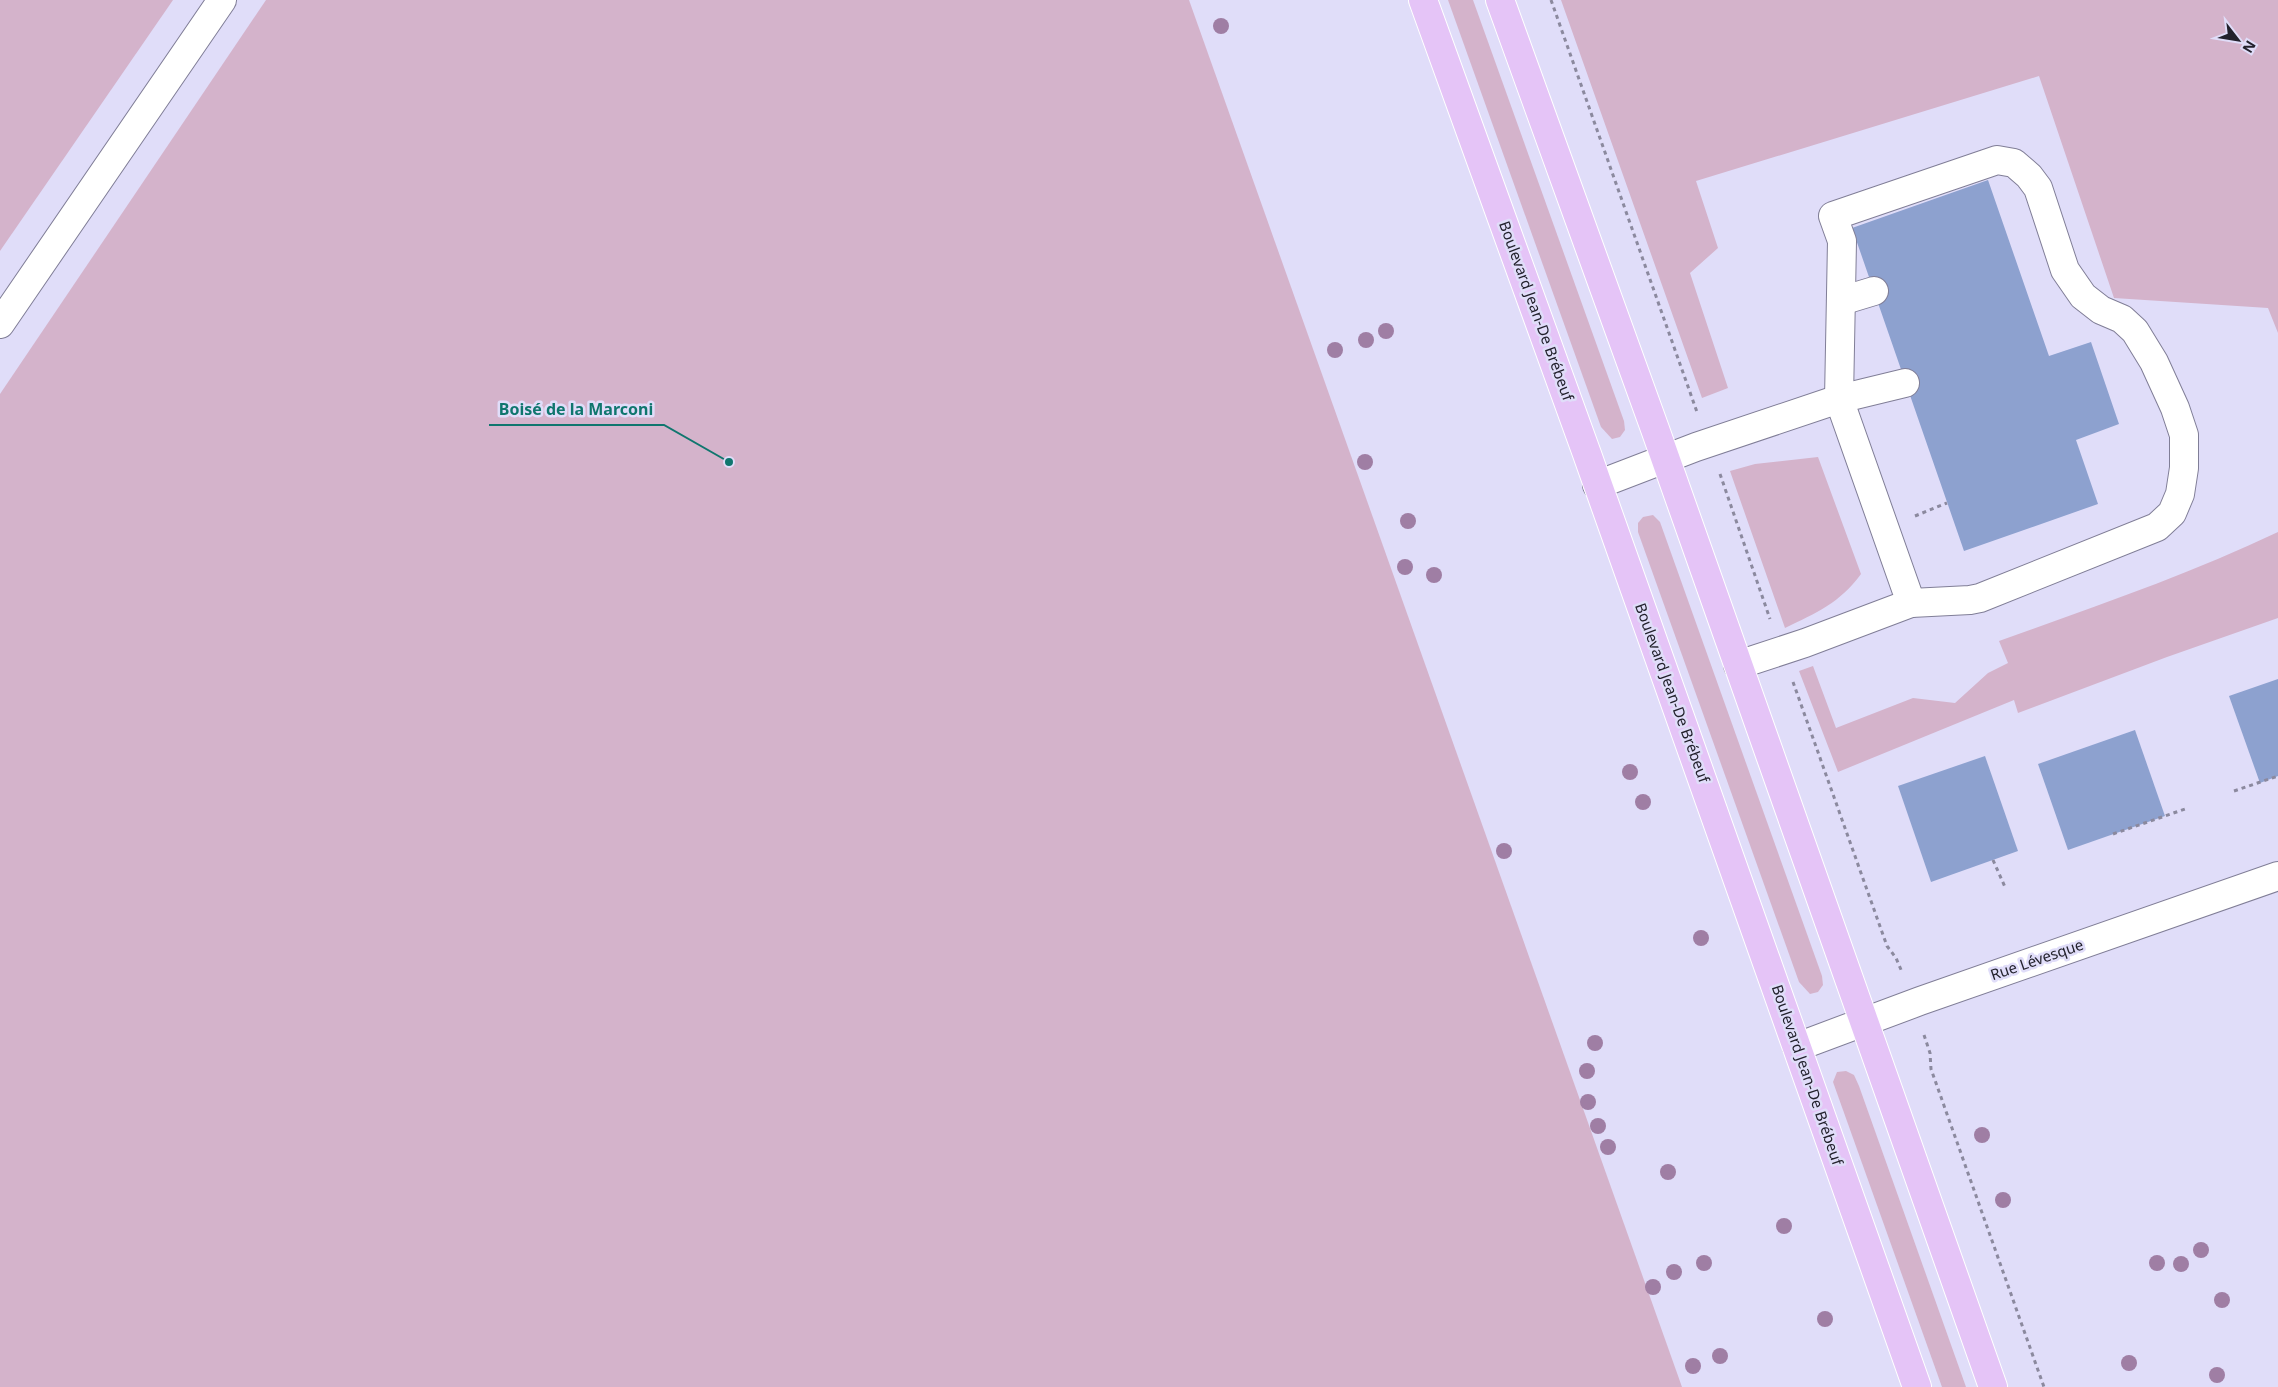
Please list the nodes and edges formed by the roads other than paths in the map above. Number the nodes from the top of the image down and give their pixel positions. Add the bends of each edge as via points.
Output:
1 (222, 0) edge
2 (1423, 0) edge
3 (1500, 0) edge
4 (1874, 291) dead end
5 (1841, 301) junction
6 (0, 324) edge
7 (1905, 383) dead end
8 (1838, 399) junction
9 (1666, 459) junction
10 (1597, 485) junction
11 (1911, 603) junction
12 (1738, 665) junction
13 (2278, 876) edge
14 (1864, 1022) junction
15 (1797, 1046) junction
16 (1917, 1387) edge
17 (1993, 1387) edge

1 - 6 street
2 - 10 main road, Boulevard Jean-De Brébeuf
3 - 9 main road
4 - 5 street
5 - 8 street
5 - 11 street via 1842,241 1833,216 1998,160 2014,163 2038,188 2065,270 2082,296 2135,330 2162,378 2184,435 2180,494 2172,513 2156,528 1980,598
7 - 8 street
8 - 9 street
8 - 11 street
9 - 10 street
9 - 12 main road
10 - 15 main road, Boulevard Jean-De Brébeuf
11 - 12 street via 1805,644
12 - 14 main road
13 - 14 street, Rue Lévesque
14 - 15 street, Rue Lévesque
14 - 17 main road
15 - 16 main road, Boulevard Jean-De Brébeuf

